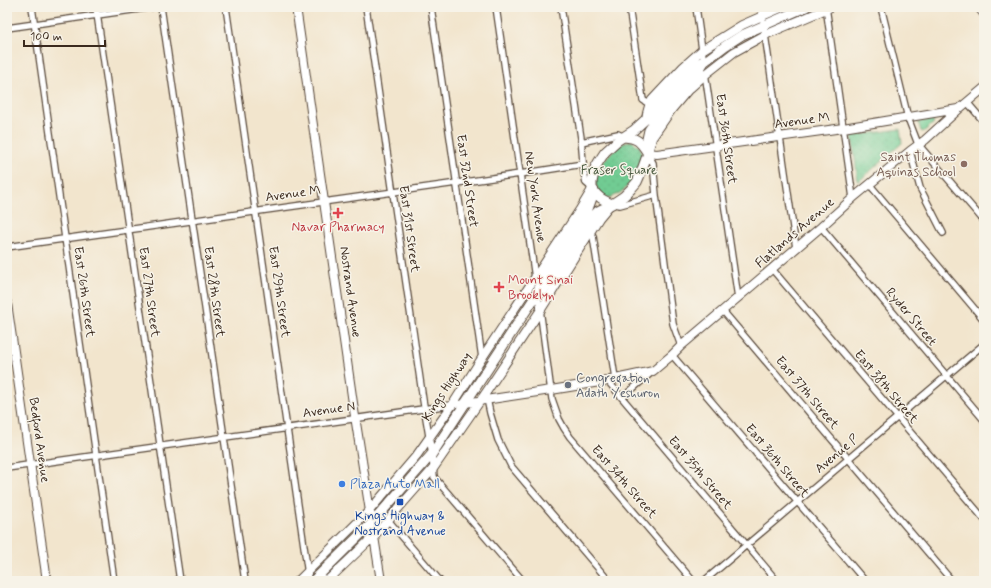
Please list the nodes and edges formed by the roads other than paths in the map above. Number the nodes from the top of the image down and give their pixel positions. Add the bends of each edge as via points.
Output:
1 (32, 7) edge
2 (96, 7) edge
3 (153, 7) edge
4 (162, 7) edge
5 (226, 7) edge
6 (296, 7) edge
7 (366, 7) edge
8 (431, 7) edge
9 (496, 7) edge
10 (561, 7) edge
11 (629, 7) edge
12 (696, 7) edge
13 (761, 7) edge
14 (783, 7) edge
15 (806, 7) edge
16 (881, 7) edge
17 (979, 7) edge
18 (827, 8) edge
19 (984, 13) edge
20 (98, 15) junction
21 (762, 16) junction
22 (34, 24) junction
23 (7, 28) edge
24 (764, 30) junction
25 (702, 50) junction
26 (704, 62) junction
27 (706, 74) junction
28 (984, 88) edge
29 (967, 102) junction
30 (649, 104) junction
31 (959, 109) junction
32 (908, 118) junction
33 (646, 119) junction
34 (984, 122) edge
35 (843, 128) junction
36 (624, 137) junction
37 (780, 137) junction
38 (581, 142) junction
39 (918, 144) junction
40 (716, 146) junction
41 (910, 151) junction
42 (648, 153) junction
43 (583, 164) junction
44 (520, 174) junction
45 (456, 183) junction
46 (870, 185) junction
47 (592, 188) junction
48 (393, 192) junction
49 (656, 195) junction
50 (853, 198) junction
51 (324, 202) junction
52 (612, 204) junction
53 (256, 212) junction
54 (192, 221) junction
55 (984, 221) edge
56 (821, 228) junction
57 (129, 230) junction
58 (590, 232) junction
59 (943, 233) dead end
60 (65, 239) junction
61 (7, 247) edge
62 (796, 248) junction
63 (772, 269) junction
64 (535, 279) junction
65 (538, 294) junction
66 (738, 298) junction
67 (7, 303) edge
68 (540, 311) junction
69 (723, 311) junction
70 (984, 320) edge
71 (984, 344) edge
72 (681, 346) junction
73 (672, 355) junction
74 (482, 358) junction
75 (653, 371) junction
76 (946, 376) junction
77 (615, 378) junction
78 (607, 380) junction
79 (552, 390) junction
80 (622, 398) junction
81 (484, 399) junction
82 (465, 402) junction
83 (453, 404) junction
84 (424, 408) junction
85 (897, 417) junction
86 (356, 418) junction
87 (984, 420) edge
88 (287, 428) junction
89 (223, 437) junction
90 (429, 438) junction
91 (160, 446) junction
92 (432, 454) junction
93 (96, 455) junction
94 (849, 458) junction
95 (30, 465) junction
96 (7, 468) edge
97 (433, 469) junction
98 (797, 502) junction
99 (370, 510) junction
100 (984, 519) edge
101 (388, 520) junction
102 (372, 523) junction
103 (374, 536) junction
104 (747, 545) junction
105 (308, 577) edge
106 (47, 581) edge
107 (114, 581) edge
108 (180, 581) edge
109 (245, 581) edge
110 (298, 581) edge
111 (313, 581) edge
112 (327, 581) edge
113 (381, 581) edge
114 (440, 581) edge
115 (523, 581) edge
116 (609, 581) edge
117 (693, 581) edge
118 (704, 581) edge
119 (777, 581) edge
120 (865, 581) edge
121 (952, 581) edge

1 - 22 street, East 26th Street
2 - 20 street, East 27th Street
3 - 20 street
4 - 54 street, East 28th Street
5 - 53 street, East 29th Street
6 - 51 main road, Nostrand Avenue
7 - 48 street, East 31st Street
8 - 45 street, East 32nd Street
9 - 44 street, New York Avenue
10 - 38 street
11 - 30 street via 643,100
12 - 25 street, East 36th Street
13 - 21 street
14 - 21 main road
15 - 24 main road, Kings Highway
16 - 32 street
17 - 19 main road
18 - 24 main road, Kings Highway
18 - 35 street
20 - 22 street
20 - 57 street, East 27th Street
21 - 24 street
21 - 25 main road via 742,25
22 - 23 street
22 - 60 street, East 26th Street
24 - 26 main road, Kings Highway via 742,35
24 - 27 main road, Kings Highway
24 - 37 street
25 - 26 street, East 36th Street
25 - 30 main road
26 - 27 street, East 36th Street
26 - 33 main road, Kings Highway via 698,63 680,78
26 - 42 main road, Kings Highway via 654,122 647,140
27 - 40 street, East 36th Street
27 - 42 main road, Kings Highway via 672,109 652,138
28 - 29 main road, Flatlands Avenue
29 - 31 main road, Flatlands Avenue
29 - 34 street
30 - 33 main road
31 - 32 main road, Avenue M
31 - 39 main road, Flatlands Avenue
32 - 35 main road, Avenue M
32 - 39 street
33 - 36 main road, Kings Highway
35 - 37 main road, Avenue M
35 - 50 street
36 - 38 street via 618,134
36 - 42 main road via 642,143
36 - 47 main road, Kings Highway via 611,146 598,161
37 - 40 main road, Avenue M
37 - 62 street
38 - 43 street
39 - 41 main road, Flatlands Avenue
39 - 55 street
40 - 42 main road, Avenue M
40 - 66 street, East 36th Street
41 - 46 main road, Flatlands Avenue
41 - 59 street via 920,188
42 - 49 street via 653,162
42 - 52 main road, Kings Highway via 636,182 624,196
43 - 44 street, Avenue M
43 - 47 street via 586,183
44 - 45 street, Avenue M
44 - 64 street, New York Avenue
45 - 48 street, Avenue M
45 - 74 street, East 32nd Street
46 - 50 main road, Flatlands Avenue
46 - 70 street
47 - 52 main road via 597,196
47 - 64 main road, Kings Highway
47 - 65 main road, Kings Highway via 591,201 584,217 542,280
48 - 51 street, Avenue M
48 - 84 street, East 31st Street
49 - 52 street via 620,205
49 - 72 street via 674,324
50 - 56 main road, Flatlands Avenue
51 - 53 street, Avenue M
51 - 86 main road, Nostrand Avenue
52 - 58 main road, Kings Highway
52 - 65 main road, Kings Highway via 598,211 592,218 543,291
53 - 54 street, Avenue M
53 - 88 street, East 29th Street
54 - 57 street, Avenue M
54 - 89 street, East 28th Street
56 - 62 main road, Flatlands Avenue
56 - 76 street, Ryder Street
57 - 60 street, Avenue M
57 - 91 street, East 27th Street
58 - 68 main road, Kings Highway
58 - 77 street via 593,236
60 - 61 street, Avenue M
60 - 93 street, East 26th Street
62 - 63 main road, Flatlands Avenue
63 - 66 main road, Flatlands Avenue
63 - 85 street, East 38th Street
64 - 65 street, New York Avenue
64 - 74 main road, Kings Highway
65 - 68 street, New York Avenue
65 - 82 main road, Kings Highway
66 - 69 main road, Flatlands Avenue
67 - 95 main road, Bedford Avenue
68 - 79 street, New York Avenue
68 - 81 main road, Kings Highway
69 - 72 main road, Flatlands Avenue
69 - 94 street, East 37th Street
71 - 76 street, Avenue P
72 - 73 main road, Flatlands Avenue
73 - 75 main road, Flatlands Avenue
73 - 98 street, East 36th Street
74 - 83 main road, Kings Highway
75 - 77 main road, Avenue N
75 - 80 street, Flatlands Avenue
76 - 85 street, Avenue P
76 - 87 street, Ryder Street
77 - 78 main road, Avenue N
78 - 79 main road, Avenue N
78 - 80 street, East 35th Street
79 - 81 main road, Avenue N
79 - 117 street, East 34th Street via 555,410 564,428
80 - 104 street, East 35th Street
81 - 82 main road, Avenue N
81 - 97 main road, Kings Highway
81 - 116 street via 511,466
82 - 83 street, Avenue N
82 - 92 main road, Kings Highway
83 - 84 street, Avenue N
83 - 90 main road, Kings Highway
84 - 86 street, Avenue N
84 - 90 street, East 31st Street
85 - 94 street, Avenue P
85 - 100 street, East 38th Street
86 - 88 street, Avenue N
86 - 99 main road, Nostrand Avenue
88 - 89 street, Avenue N
88 - 105 street, East 29th Street
89 - 91 street, Avenue N
89 - 109 street, East 28th Street
90 - 92 street, East 31st Street
90 - 99 main road, Kings Highway
91 - 93 street, Avenue N
91 - 108 street, East 27th Street
92 - 97 street
92 - 102 main road, Kings Highway
93 - 95 street, Avenue N
93 - 107 street, East 26th Street
94 - 98 street, Avenue P
94 - 121 street, East 37th Street
95 - 96 street, Avenue N
95 - 106 main road, Bedford Avenue
97 - 101 main road, Kings Highway
97 - 115 street via 434,477
98 - 104 street, Avenue P
98 - 120 street, East 36th Street
99 - 102 main road, Nostrand Avenue
99 - 105 main road, Kings Highway
101 - 103 main road, Kings Highway
101 - 114 street
102 - 103 main road, Nostrand Avenue
102 - 111 main road, Kings Highway
103 - 112 main road, Kings Highway
103 - 113 main road, Nostrand Avenue
104 - 118 street, Avenue P
104 - 119 street, East 35th Street
105 - 110 main road, Kings Highway

